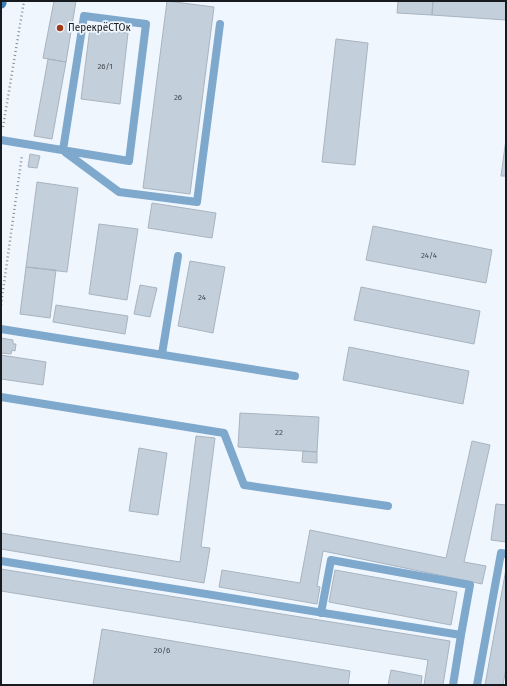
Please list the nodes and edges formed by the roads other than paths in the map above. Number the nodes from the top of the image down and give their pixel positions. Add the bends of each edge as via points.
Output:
1 (220, 24) dead end
2 (2, 136) edge
3 (63, 150) junction
4 (178, 256) dead end
5 (1, 329) edge
6 (162, 354) junction
7 (295, 376) dead end
8 (1, 397) edge
9 (388, 506) dead end
10 (506, 554) edge
11 (1, 561) edge
12 (321, 612) junction
13 (461, 635) junction
14 (453, 685) edge
15 (477, 685) edge

1 - 3 lane via 197,202 119,192
2 - 3 lane
3 - 3 lane via 129,161 146,24 84,16
4 - 6 lane
5 - 6 lane
6 - 7 lane
8 - 9 lane via 224,432 244,485
10 - 15 lane via 501,553
11 - 12 lane
12 - 13 lane
12 - 13 lane via 331,560 470,585
13 - 14 lane

